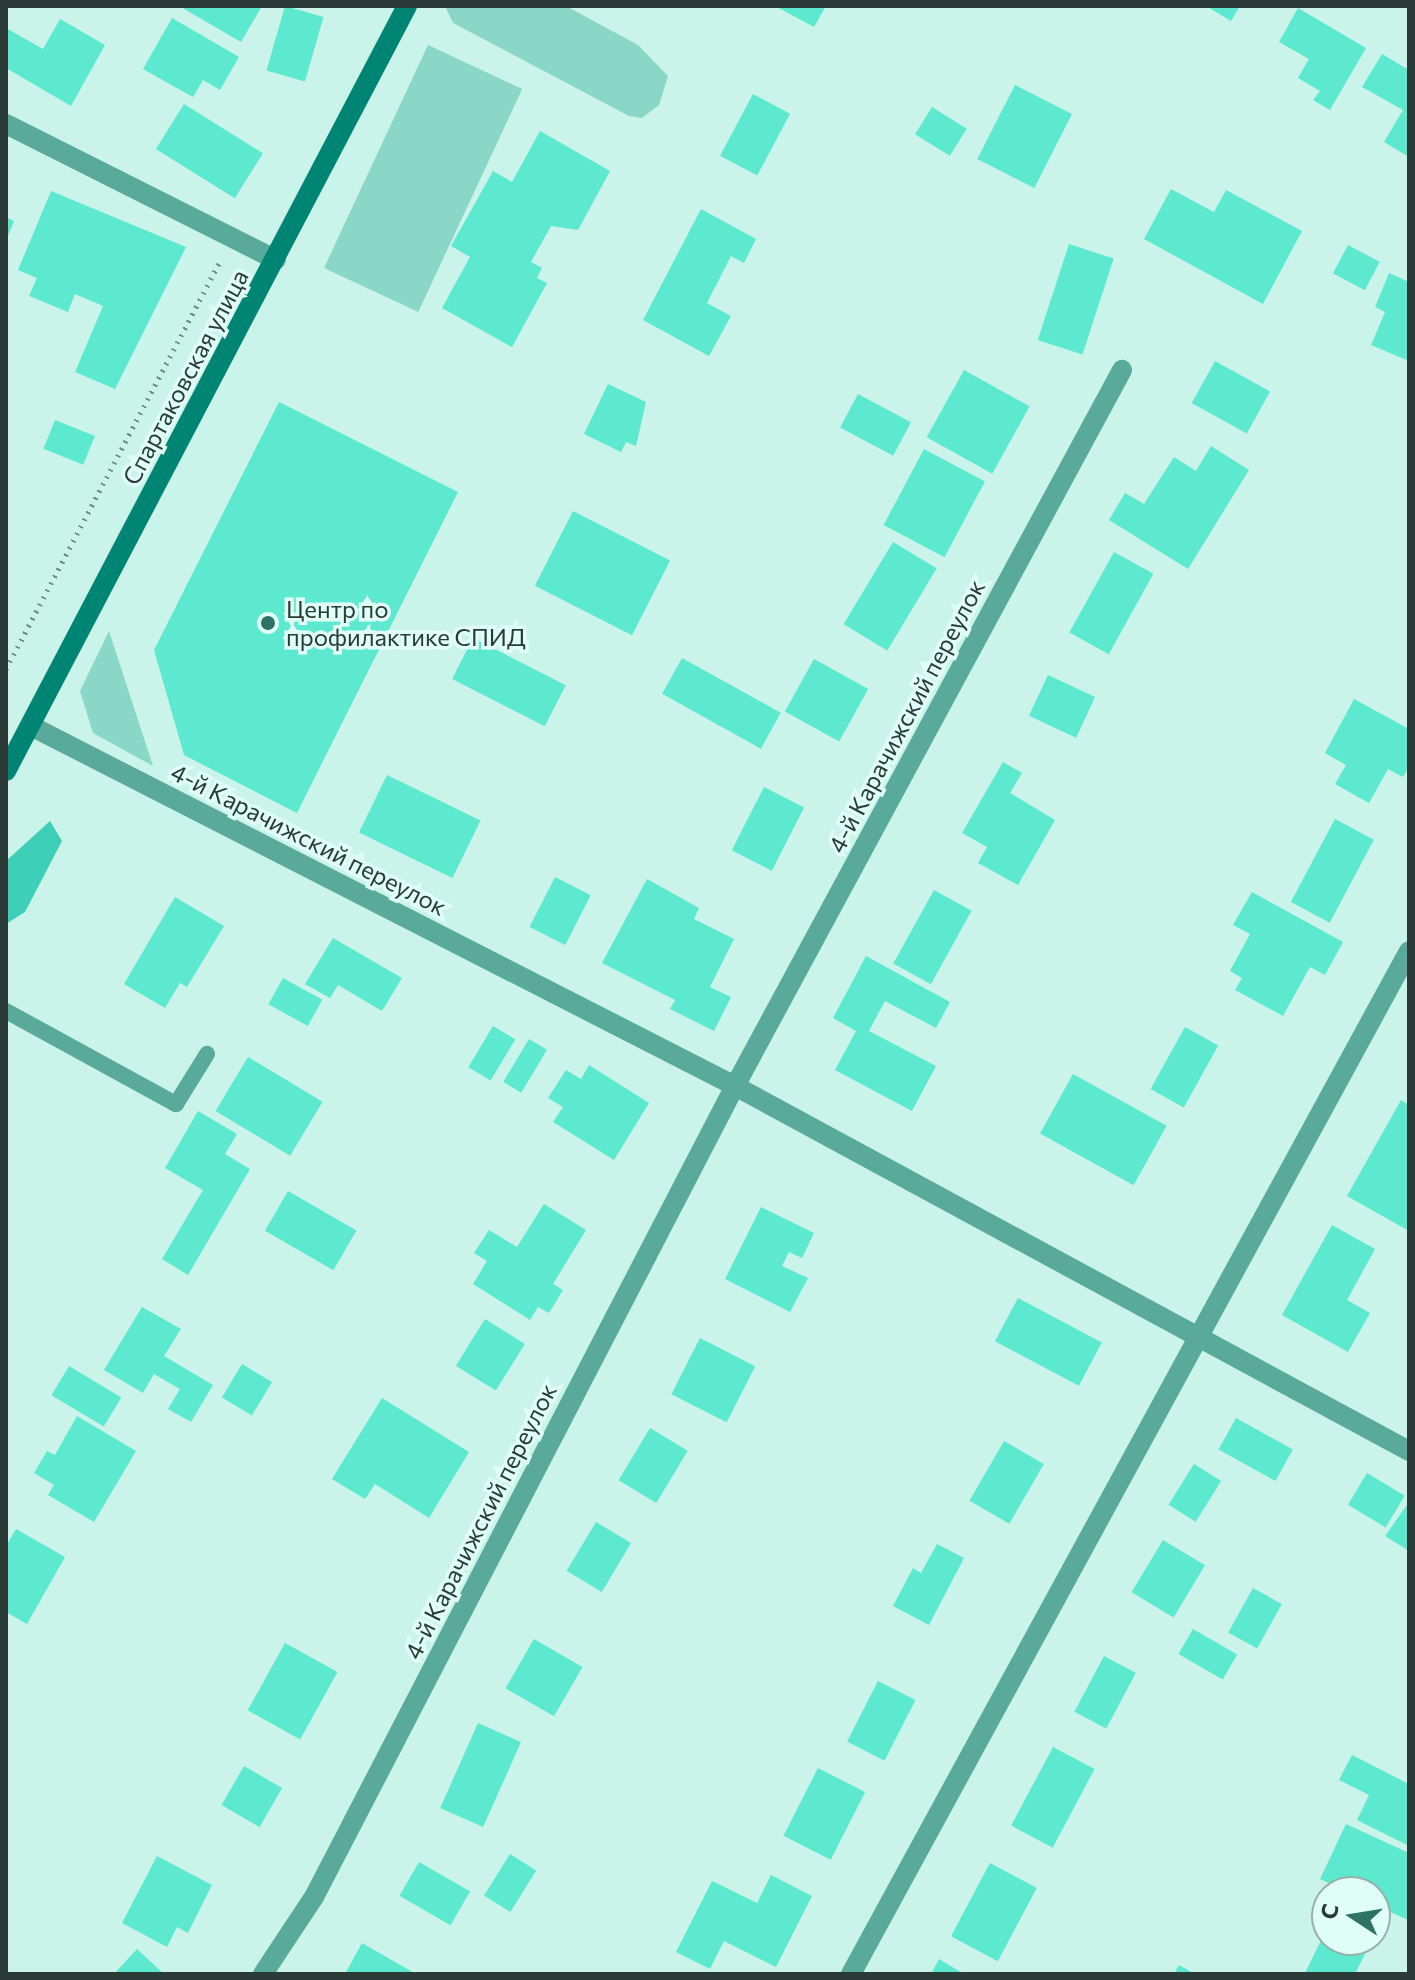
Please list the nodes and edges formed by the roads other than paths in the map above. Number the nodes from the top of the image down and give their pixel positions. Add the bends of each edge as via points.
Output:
1 (407, 6) edge
2 (6, 124) edge
3 (276, 260) junction
4 (1122, 370) dead end
5 (31, 726) junction
6 (6, 771) edge
7 (1409, 951) edge
8 (6, 1011) edge
9 (207, 1054) dead end
10 (735, 1086) junction
11 (1202, 1334) junction
12 (1409, 1451) edge
13 (263, 1974) edge
14 (851, 1974) edge

1 - 3 street, Спартаковская улица
2 - 3 street
3 - 5 street, Спартаковская улица
4 - 10 street, 4-й Карачижский переулок
5 - 6 street, Спартаковская улица
5 - 10 street, 4-й Карачижский переулок
7 - 11 street
8 - 9 lane via 176,1104
10 - 11 street, 4-й Карачижский переулок
10 - 13 street, 4-й Карачижский переулок via 314,1897
11 - 12 street, 4-й Карачижский переулок
11 - 14 street

